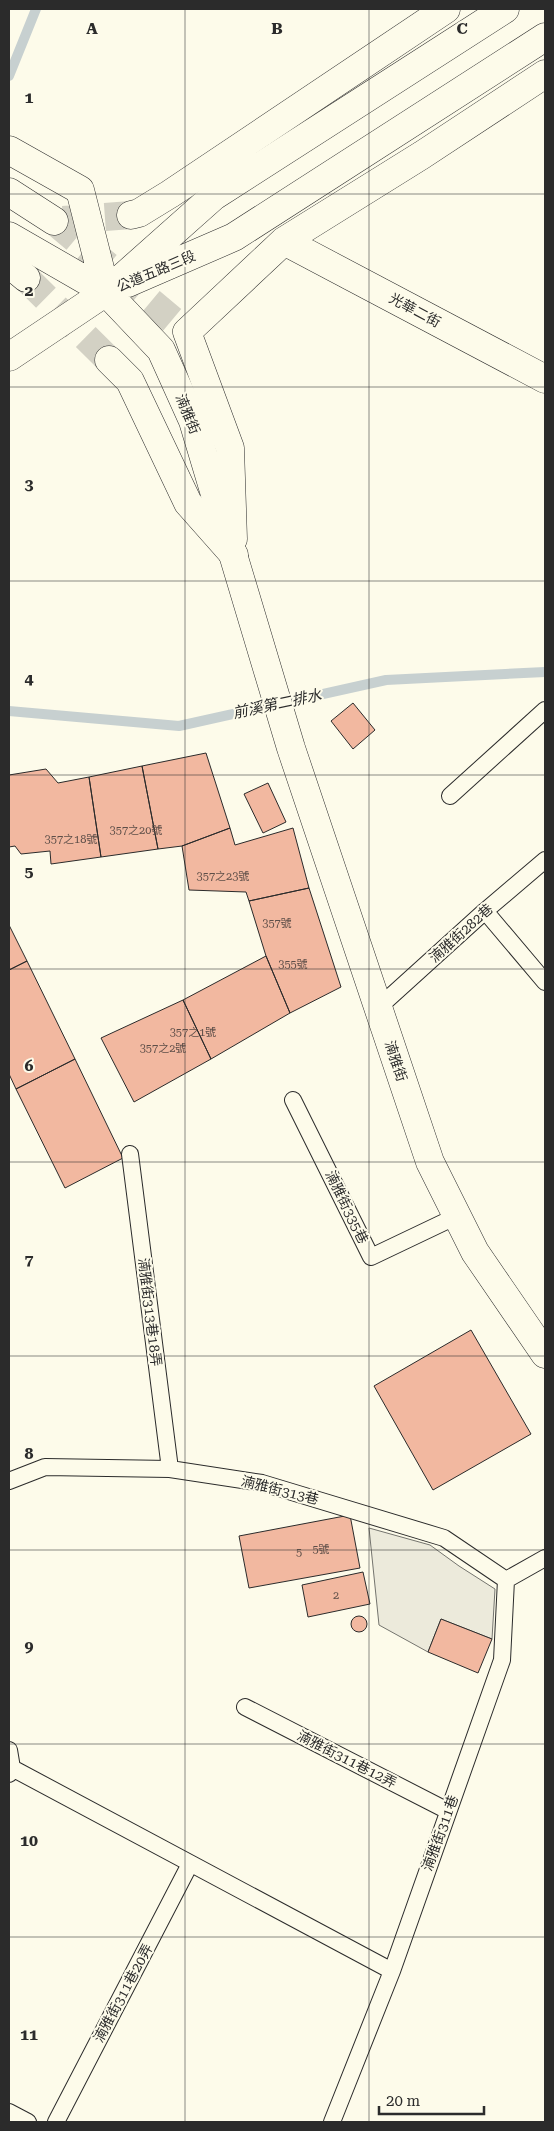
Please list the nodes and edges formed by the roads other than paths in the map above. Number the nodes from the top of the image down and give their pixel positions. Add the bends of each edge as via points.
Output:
1 (446, 9) edge
2 (505, 9) edge
3 (545, 37) edge
4 (545, 74) edge
5 (9, 150) edge
6 (9, 192) edge
7 (131, 215) tunnel mouth
8 (54, 220) tunnel mouth
9 (284, 241) junction
10 (18, 257) edge
11 (106, 292) junction
12 (9, 357) edge
13 (109, 360) tunnel mouth
14 (545, 379) edge
15 (234, 556) junction
16 (545, 710) edge
17 (450, 796) dead end
18 (545, 860) edge
19 (485, 911) junction
20 (545, 982) edge
21 (378, 1007) junction
22 (294, 1100) dead end
23 (130, 1154) dead end
24 (457, 1216) junction
25 (545, 1354) edge
26 (170, 1469) junction
27 (9, 1481) edge
28 (545, 1558) edge
29 (506, 1580) junction
30 (245, 1707) dead end
31 (9, 1750) edge
32 (11, 1771) edge
33 (448, 1811) junction
34 (190, 1864) junction
35 (392, 1971) junction
36 (9, 2112) edge
37 (28, 2122) edge
38 (56, 2122) edge
39 (332, 2122) edge

1 - 7 street via 170,194
2 - 11 street, 公道五路三段 via 214,196
3 - 11 street, 公道五路三段 via 234,237
4 - 9 street via 422,156
5 - 11 street, 湳雅街 via 80,190
6 - 8 street
9 - 14 street, 光華二街
9 - 15 street, 湳雅街 via 187,332 230,448
10 - 11 street, 湳雅街
11 - 12 street
11 - 15 street, 湳雅街 via 161,350 193,421
13 - 15 street, 湳雅街 via 130,382 188,503
15 - 21 street, 湳雅街 via 291,748
16 - 17 lane
18 - 19 lane, 湳雅街282巷
19 - 20 lane
19 - 21 lane, 湳雅街282巷
21 - 24 street, 湳雅街 via 430,1162
22 - 24 lane, 湳雅街335巷 via 371,1257
23 - 26 lane, 湳雅街313巷18弄
24 - 25 street, 湳雅街 via 474,1252
26 - 27 lane, 湳雅街313巷 via 45,1467
26 - 29 lane, 湳雅街313巷 via 262,1483 444,1538
28 - 29 lane
29 - 33 lane, 湳雅街311巷 via 502,1660
30 - 33 lane, 湳雅街311巷12弄
31 - 32 lane
32 - 34 lane
33 - 35 lane, 湳雅街311巷
34 - 35 lane
34 - 38 lane, 湳雅街311巷20弄
35 - 39 lane, 湳雅街311巷
36 - 37 lane

